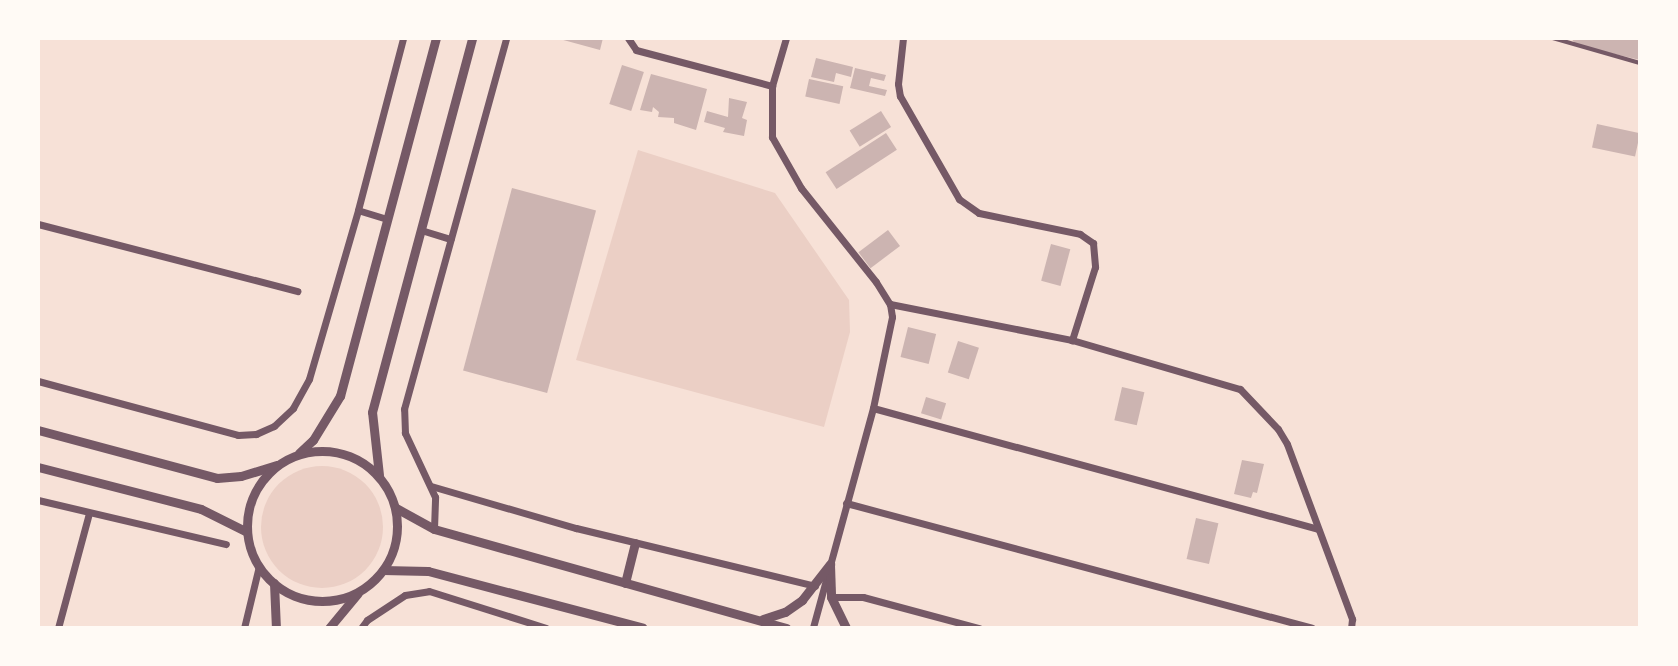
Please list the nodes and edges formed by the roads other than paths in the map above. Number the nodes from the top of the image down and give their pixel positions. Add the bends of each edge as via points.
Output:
1 (402, 38) edge
2 (436, 38) edge
3 (472, 38) edge
4 (506, 38) edge
5 (628, 38) edge
6 (786, 38) edge
7 (903, 38) edge
8 (1553, 38) edge
9 (1640, 63) edge
10 (772, 86) junction
11 (358, 210) junction
12 (387, 219) junction
13 (38, 224) edge
14 (421, 230) junction
15 (451, 239) junction
16 (297, 291) dead end
17 (890, 304) junction
18 (1072, 340) junction
19 (38, 381) edge
20 (873, 408) junction
21 (38, 430) edge
22 (297, 454) junction
23 (278, 464) junction
24 (38, 467) edge
25 (379, 475) junction
26 (431, 486) junction
27 (38, 500) edge
28 (846, 503) junction
29 (396, 508) junction
30 (89, 513) junction
31 (434, 529) junction
32 (1317, 530) junction
33 (247, 532) junction
34 (635, 543) junction
35 (226, 544) dead end
36 (830, 564) junction
37 (259, 566) junction
38 (383, 570) junction
39 (274, 583) junction
40 (625, 583) junction
41 (815, 586) junction
42 (359, 591) junction
43 (831, 597) junction
44 (601, 616) junction
45 (747, 617) junction
46 (1352, 627) edge
47 (58, 628) edge
48 (244, 628) edge
49 (275, 628) edge
50 (329, 628) edge
51 (361, 628) edge
52 (546, 628) edge
53 (610, 628) edge
54 (643, 628) edge
55 (786, 628) edge
56 (813, 628) edge
57 (846, 628) edge
58 (979, 628) edge
59 (1312, 628) edge

1 - 11 street
2 - 12 street
3 - 14 street
4 - 15 street
5 - 10 street via 636,50
6 - 10 street
7 - 18 street via 900,96 959,199 979,213 1080,234 1093,243 1095,267
8 - 9 lane
10 - 17 street via 772,137 801,188
11 - 12 street
11 - 19 street via 310,379 293,408 274,426 238,435
12 - 22 street via 340,396 313,440
13 - 16 street
14 - 15 street
14 - 25 street via 372,412
15 - 26 street via 402,421
17 - 18 street
17 - 20 street via 889,336
18 - 32 street via 1240,389 1287,444
20 - 28 street
20 - 32 street
21 - 23 street via 217,478
22 - 23 street
22 - 25 street via 327,450 355,458
23 - 33 street via 254,494
24 - 33 street via 201,509
25 - 29 street
26 - 31 street via 437,513
26 - 34 street
27 - 30 street
28 - 36 street
28 - 59 street
29 - 31 street
29 - 38 street via 396,541
30 - 35 street
30 - 47 street
31 - 40 street
32 - 46 street
33 - 37 street
34 - 40 street
34 - 41 street
36 - 41 street
36 - 43 street
36 - 56 street
37 - 39 street
37 - 48 street
38 - 42 street
38 - 44 street via 428,571
39 - 42 street via 293,595 315,600 338,599
39 - 49 street
40 - 45 street
41 - 45 street via 785,612 764,620
42 - 50 street
43 - 57 street
43 - 58 street via 863,597
44 - 53 street
44 - 54 street
45 - 55 street
51 - 52 street via 405,595 429,591

